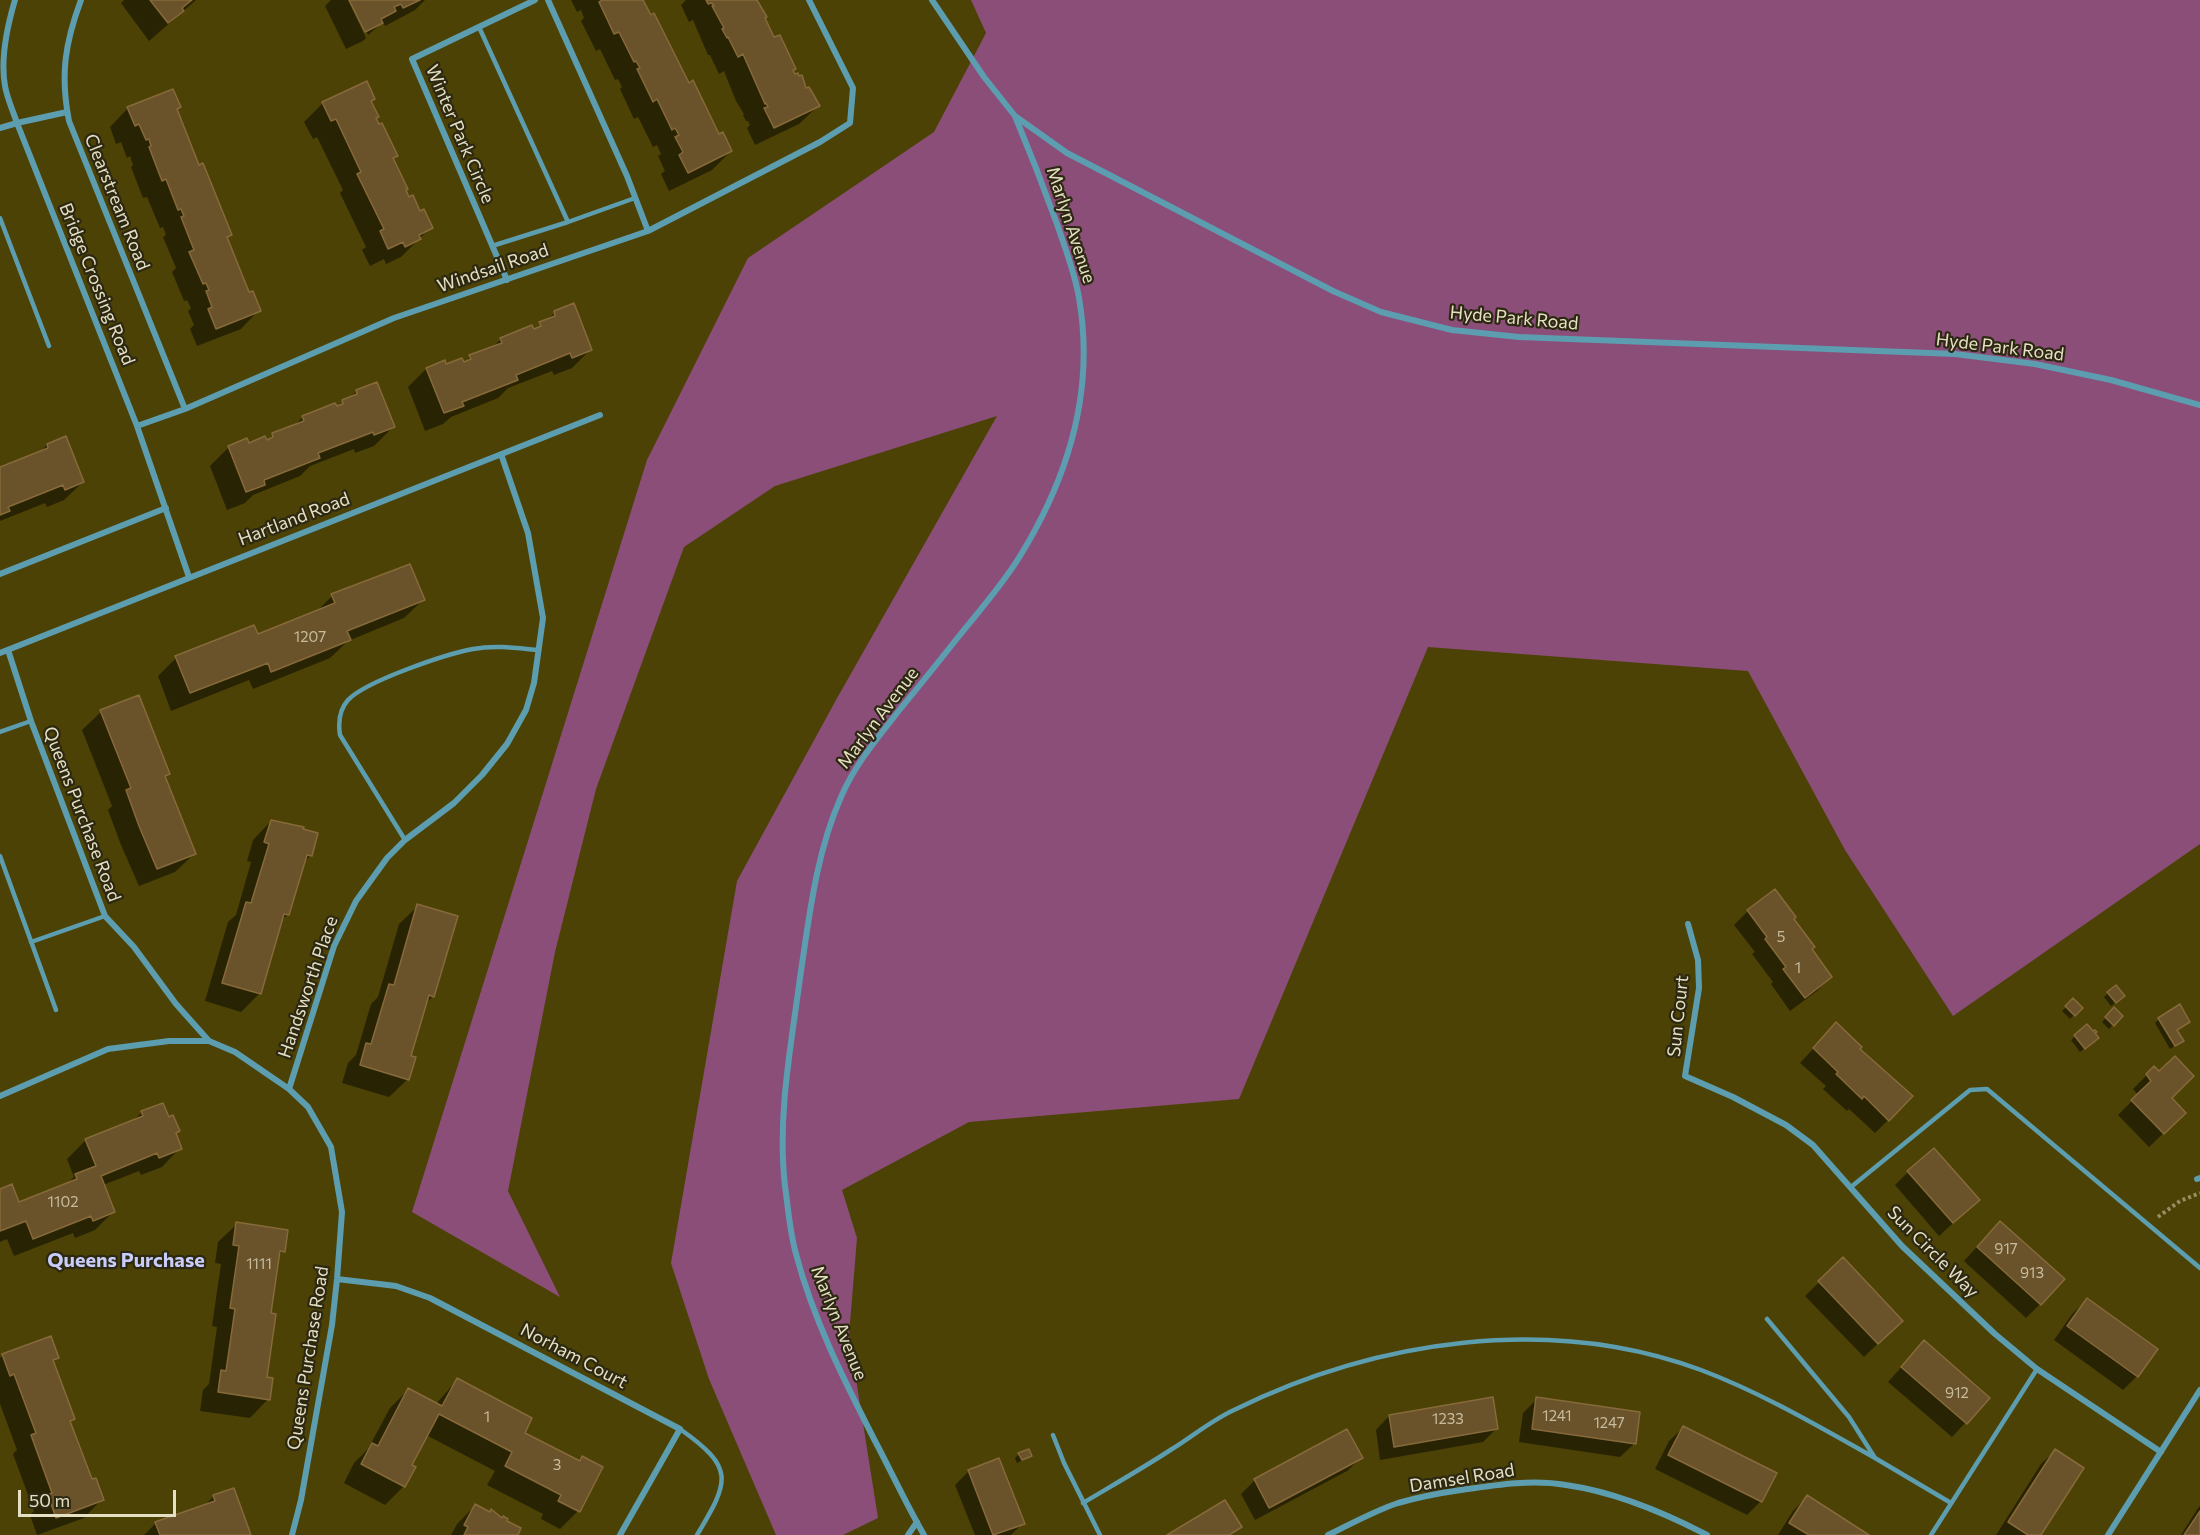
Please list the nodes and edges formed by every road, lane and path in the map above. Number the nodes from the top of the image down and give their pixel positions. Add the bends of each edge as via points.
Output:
1 (15, 0) edge
2 (81, 0) edge
3 (535, 0) edge
4 (548, 0) edge
5 (809, 0) edge
6 (932, 0) edge
7 (479, 27) junction
8 (68, 112) junction
9 (1015, 116) junction
10 (16, 123) junction
11 (0, 128) edge
12 (635, 198) junction
13 (0, 218) edge
14 (568, 222) junction
15 (648, 231) junction
16 (492, 246) junction
17 (507, 280) junction
18 (49, 346) dead end
19 (2200, 405) edge
20 (185, 409) junction
21 (600, 415) dead end
22 (137, 426) junction
23 (501, 454) junction
24 (166, 508) junction
25 (0, 574) edge
26 (189, 577) junction
27 (8, 650) junction
28 (538, 650) junction
29 (0, 653) edge
30 (31, 721) junction
31 (0, 732) edge
32 (405, 840) junction
33 (0, 856) edge
34 (105, 916) junction
35 (1688, 924) dead end
36 (32, 942) junction
37 (56, 1010) dead end
38 (209, 1041) junction
39 (1686, 1076) joint
40 (289, 1089) junction
41 (0, 1096) edge
42 (1851, 1187) junction
43 (2200, 1193) edge
44 (2149, 1226) junction
45 (2200, 1268) edge
46 (337, 1279) junction
47 (1767, 1319) dead end
48 (2037, 1370) junction
49 (2200, 1390) edge
50 (680, 1429) junction
51 (1053, 1435) dead end
52 (2161, 1452) junction
53 (1875, 1458) junction
54 (1083, 1503) junction
55 (1951, 1503) junction
56 (916, 1522) junction
57 (292, 1535) edge
58 (620, 1535) edge
59 (697, 1535) edge
60 (908, 1535) edge
61 (924, 1535) edge
62 (1100, 1535) edge
63 (1328, 1535) edge
64 (1707, 1535) edge
65 (1931, 1535) edge
66 (2108, 1535) edge

1 - 10 street, Bridge Crossing Road via 4,64 5,86
2 - 8 street, Clearstream Road via 64,59
3 - 7 street, Winter Park Circle
4 - 12 street
5 - 15 street, Windsail Road via 853,88 849,123 820,142
6 - 9 street, Hyde Park Road
7 - 14 lane
7 - 16 street, Winter Park Circle via 412,59
8 - 10 street
8 - 20 street, Clearstream Road
9 - 19 street, Hyde Park Road via 1067,153 1322,286 1381,312 1417,322 1519,337 1955,354 2035,364
9 - 56 street, Marlyn Avenue via 1070,260 1079,295 1084,335 1079,412 1052,497 1018,558 877,739 841,797 818,871 784,1100 785,1182 795,1252 816,1315
10 - 11 street
10 - 22 street, Bridge Crossing Road
12 - 14 lane
12 - 15 street
13 - 18 lane
14 - 16 lane
15 - 17 street, Windsail Road
16 - 17 street, Winter Park Circle
17 - 20 street, Windsail Road via 394,318
20 - 22 street, Windsail Road
21 - 23 street, Hartland Road
22 - 24 street, Bridge Crossing Road
23 - 26 street, Hartland Road
23 - 28 street, Handsworth Place via 528,533 543,618
24 - 25 street
24 - 26 street, Bridge Crossing Road
26 - 27 street, Hartland Road
27 - 29 street, Hartland Road
27 - 30 street, Queens Purchase Road
28 - 32 street, Handsworth Place via 526,710 507,744 483,775
28 - 32 lane via 502,646 447,656 373,683 344,706 338,724 340,735
30 - 31 lane, Queens Purchase Road
30 - 34 street, Queens Purchase Road
32 - 40 street, Handsworth Place via 369,882 346,920
33 - 36 lane
34 - 36 lane
34 - 38 street, Queens Purchase Road
35 - 39 street, Sun Court via 1698,960 1699,988
36 - 37 lane
38 - 40 street, Queens Purchase Road via 235,1052
38 - 41 street via 168,1041 108,1050
39 - 42 street, Sun Circle Way via 1786,1125 1813,1145
40 - 46 street, Queens Purchase Road via 308,1107 331,1148 342,1212
42 - 44 lane via 1970,1090 1986,1089
42 - 48 street, Sun Circle Way via 1902,1246
43 - 44 path via 2180,1201
44 - 45 lane
46 - 50 street, Norham Court via 396,1286 430,1298
46 - 57 street, Queens Purchase Road via 332,1326
47 - 53 lane via 1849,1417
48 - 52 street, Sun Circle Way
48 - 55 lane
49 - 52 street
50 - 58 street
50 - 59 lane via 706,1448 719,1464 722,1484 714,1508
51 - 54 lane
52 - 66 street
53 - 54 lane via 1755,1393 1700,1370 1656,1356 1591,1343 1502,1339 1371,1359 1280,1389 1231,1411
53 - 55 lane
54 - 62 lane
55 - 65 lane
56 - 60 street
56 - 61 street, Marlyn Avenue
63 - 64 street, Damsel Road via 1397,1503 1489,1486 1529,1483 1564,1484 1601,1492 1651,1509

